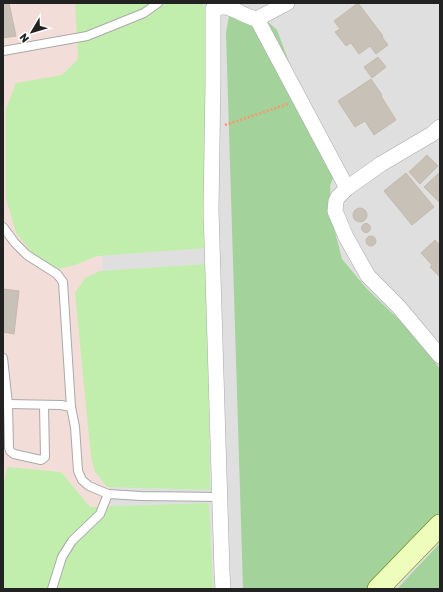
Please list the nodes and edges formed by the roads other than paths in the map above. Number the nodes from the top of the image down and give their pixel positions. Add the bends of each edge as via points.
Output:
1 (158, 3) edge
2 (287, 3) edge
3 (212, 5) edge
4 (257, 19) junction
5 (3, 50) edge
6 (440, 127) edge
7 (347, 188) junction
8 (3, 227) edge
9 (440, 356) edge
10 (3, 358) edge
11 (8, 404) junction
12 (44, 405) junction
13 (71, 407) junction
14 (108, 494) junction
15 (220, 497) junction
16 (440, 525) edge
17 (52, 589) edge
18 (223, 589) edge
19 (378, 589) edge

1 - 5 lane via 144,13 87,36
2 - 4 street
3 - 4 street via 227,7
3 - 15 street via 211,210
4 - 7 street
6 - 7 street
7 - 9 street via 338,197 335,211 353,250 368,276 398,306
8 - 13 lane via 27,255 56,274 63,282
10 - 11 lane
11 - 12 lane
11 - 12 lane via 10,451 41,460 45,457
12 - 13 lane
13 - 14 lane via 78,471 82,480 89,486
14 - 15 lane
14 - 17 lane via 100,514 72,541 62,557
15 - 18 street
16 - 19 main road

